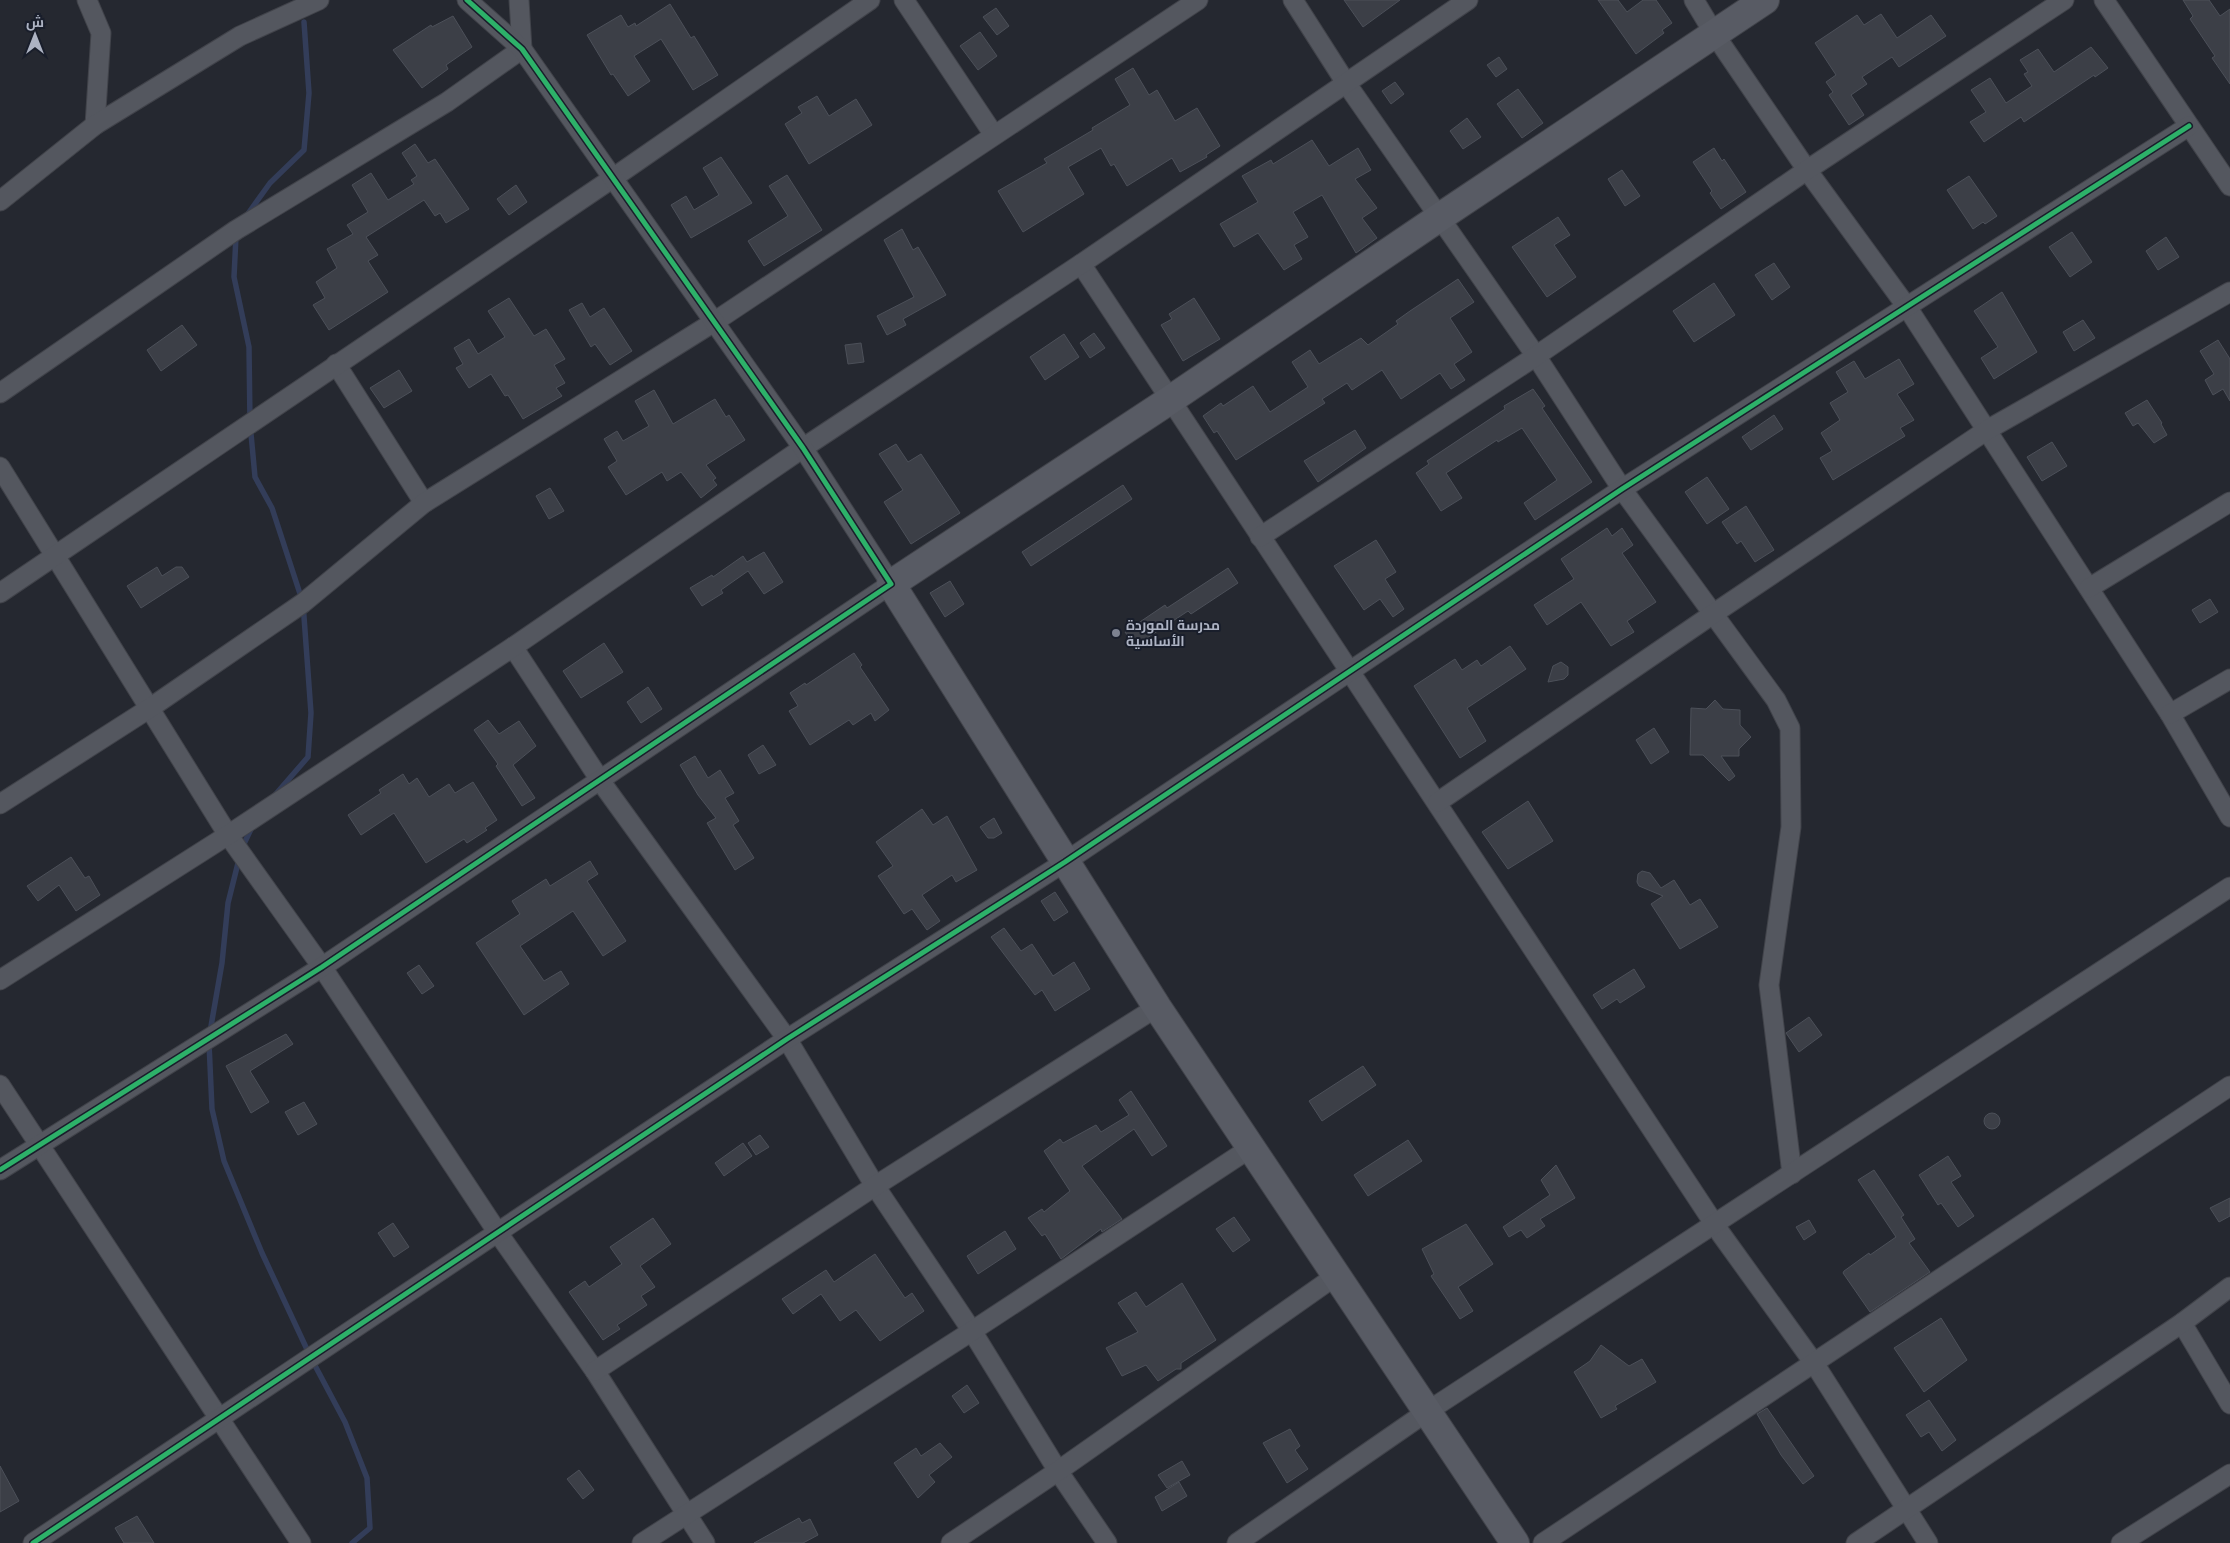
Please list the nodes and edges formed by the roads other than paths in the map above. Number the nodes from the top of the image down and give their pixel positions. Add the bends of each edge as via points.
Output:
1 (87, 0) edge
2 (319, 0) edge
3 (467, 0) edge
4 (519, 0) edge
5 (870, 0) edge
6 (904, 0) edge
7 (1198, 0) edge
8 (1293, 0) edge
9 (1468, 0) edge
10 (1694, 0) edge
11 (1765, 0) edge
12 (2064, 0) edge
13 (2104, 0) edge
14 (1715, 35) junction
15 (522, 49) junction
16 (1346, 83) junction
17 (95, 125) junction
18 (2189, 126) junction
19 (994, 136) junction
20 (1807, 170) junction
21 (613, 178) junction
22 (2230, 186) edge
23 (0, 201) edge
24 (1440, 216) junction
25 (1080, 264) junction
26 (2230, 292) edge
27 (1907, 307) junction
28 (714, 322) junction
29 (1536, 356) junction
30 (336, 364) junction
31 (0, 393) edge
32 (1170, 400) junction
33 (1987, 430) junction
34 (803, 448) junction
35 (0, 467) edge
36 (1622, 489) junction
37 (2230, 502) edge
38 (424, 504) junction
39 (1260, 537) junction
40 (55, 555) junction
41 (890, 584) junction
42 (2089, 588) junction
43 (0, 593) edge
44 (1713, 614) junction
45 (513, 647) junction
46 (1350, 670) junction
47 (2230, 679) edge
48 (150, 708) junction
49 (2170, 714) junction
50 (600, 780) junction
51 (1438, 802) junction
52 (0, 804) edge
53 (2230, 817) edge
54 (228, 834) junction
55 (1065, 862) junction
56 (2230, 887) edge
57 (322, 967) junction
58 (0, 980) edge
59 (1157, 1008) junction
60 (787, 1039) junction
61 (0, 1085) edge
62 (2230, 1086) edge
63 (39, 1145) junction
64 (1252, 1147) junction
65 (0, 1170) edge
66 (1792, 1174) junction
67 (875, 1186) junction
68 (1714, 1224) junction
69 (498, 1233) junction
70 (1337, 1275) junction
71 (2230, 1288) edge
72 (2182, 1323) junction
73 (972, 1331) junction
74 (1814, 1362) junction
75 (596, 1371) junction
76 (2230, 1404) edge
77 (1428, 1411) junction
78 (220, 1419) junction
79 (1058, 1471) junction
80 (2230, 1474) edge
81 (1906, 1510) junction
82 (686, 1515) junction
83 (33, 1543) edge
84 (301, 1543) edge
85 (642, 1543) edge
86 (705, 1543) edge
87 (951, 1543) edge
88 (1107, 1543) edge
89 (1237, 1543) edge
90 (1515, 1543) edge
91 (1543, 1543) edge
92 (1856, 1543) edge
93 (1928, 1543) edge
94 (2121, 1543) edge

1 - 17 street via 101,33
2 - 17 street via 240,36
3 - 15 street
4 - 15 street
5 - 21 street
6 - 19 street
7 - 19 street
8 - 16 street
9 - 16 street
10 - 14 street
11 - 14 main road
12 - 20 street
13 - 18 street
14 - 20 street
14 - 24 main road
15 - 21 street
15 - 31 street via 447,102 236,230
16 - 24 street
16 - 25 street
17 - 23 street
18 - 22 street
18 - 27 street
19 - 28 street
20 - 27 street
20 - 29 street
21 - 28 street
21 - 30 street
24 - 29 street
24 - 32 main road
25 - 32 street
25 - 34 street
26 - 33 street
27 - 33 street
27 - 36 street
28 - 34 street
28 - 38 street
29 - 36 street
29 - 39 street
30 - 38 street
30 - 40 street
32 - 39 street
32 - 41 main road
33 - 42 street
33 - 44 street
34 - 41 street
34 - 45 street
35 - 40 street
36 - 44 street
36 - 46 street
37 - 42 street
38 - 48 street via 303,603
39 - 46 street
40 - 43 street
40 - 48 street
41 - 50 street
41 - 55 main road
42 - 49 street
44 - 51 street
44 - 66 street via 1776,700 1790,728 1791,827 1769,985
45 - 50 street
45 - 54 street
46 - 51 street
46 - 55 street
47 - 49 street
48 - 52 street
48 - 54 street
49 - 53 street
50 - 57 street
50 - 60 street
51 - 68 street
54 - 57 street
54 - 58 street
55 - 59 main road
55 - 60 street
56 - 66 street
57 - 63 street
57 - 69 street
59 - 64 main road
59 - 67 street
60 - 67 street
60 - 69 street
61 - 63 street
62 - 74 street
63 - 65 street
63 - 78 street
64 - 70 main road
64 - 73 street
66 - 68 street
67 - 73 street
67 - 75 street
68 - 74 street
68 - 77 street
69 - 75 street
69 - 78 street
70 - 77 main road
70 - 79 street
71 - 72 street
72 - 76 street
72 - 81 street
73 - 79 street
73 - 82 street
74 - 81 street
74 - 91 street
75 - 82 street
77 - 89 street
77 - 90 main road
78 - 83 street
78 - 84 street
79 - 87 street
79 - 88 street
80 - 94 street
81 - 92 street
81 - 93 street
82 - 85 street
82 - 86 street

